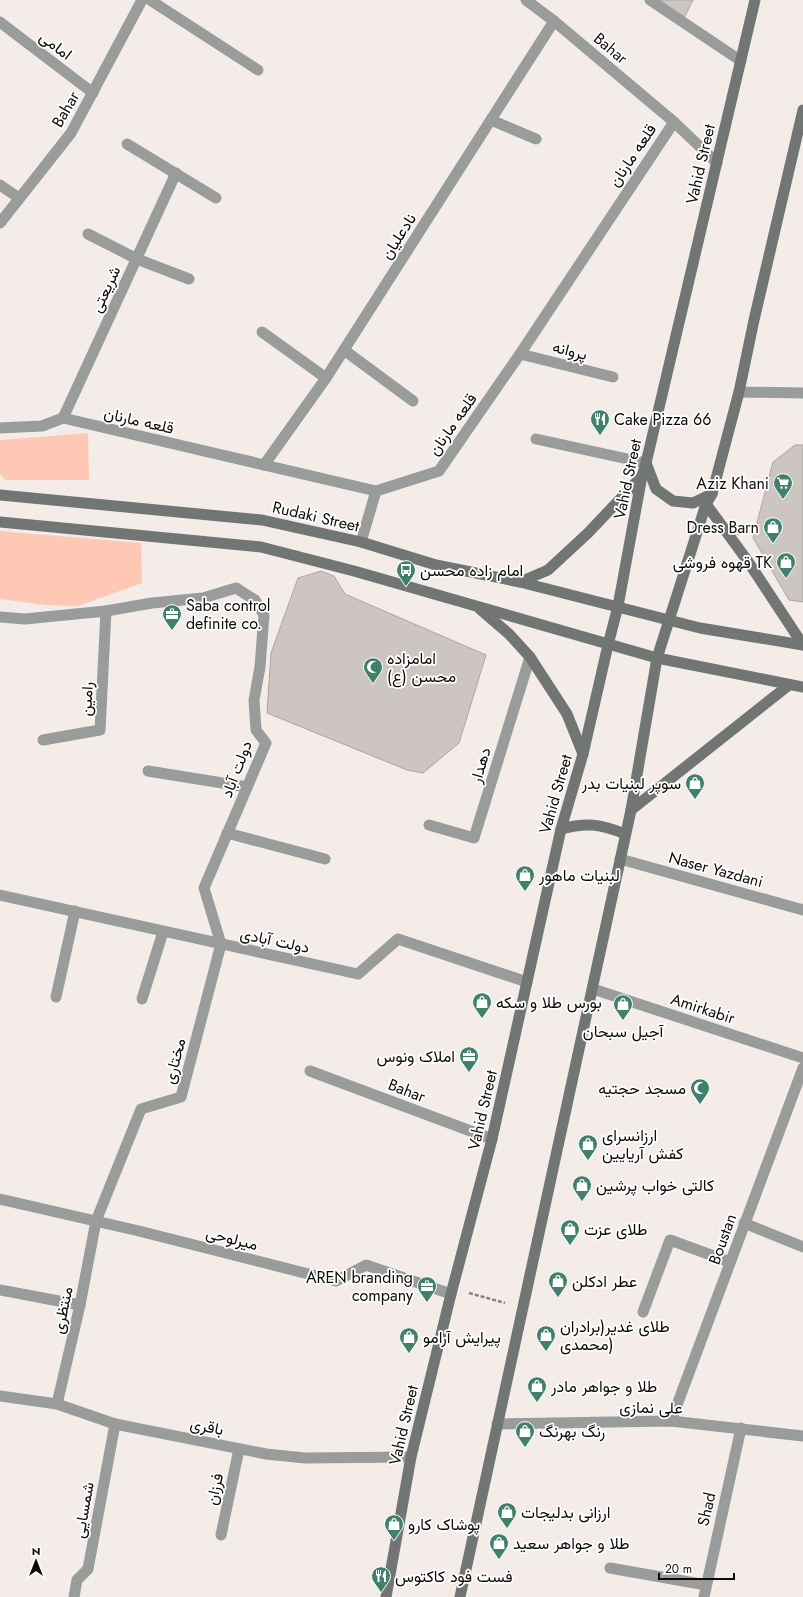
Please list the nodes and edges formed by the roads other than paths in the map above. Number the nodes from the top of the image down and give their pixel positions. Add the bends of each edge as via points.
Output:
1 (142, 0) edge
2 (150, 0) edge
3 (526, 0) edge
4 (650, 0) edge
5 (755, 0) edge
6 (554, 21) junction
7 (0, 22) edge
8 (741, 61) junction
9 (258, 70) dead end
10 (93, 93) junction
11 (803, 110) edge
12 (491, 120) junction
13 (674, 122) junction
14 (536, 139) dead end
15 (127, 144) dead end
16 (717, 163) junction
17 (176, 173) junction
18 (0, 185) edge
19 (19, 198) junction
20 (216, 198) dead end
21 (0, 223) edge
22 (88, 234) dead end
23 (137, 259) junction
24 (189, 279) dead end
25 (262, 332) dead end
26 (344, 350) junction
27 (520, 354) junction
28 (613, 377) dead end
29 (326, 378) junction
30 (739, 392) junction
31 (803, 393) edge
32 (413, 401) dead end
33 (63, 418) junction
34 (0, 428) edge
35 (536, 439) dead end
36 (646, 463) junction
37 (264, 465) junction
38 (642, 476) junction
39 (376, 492) junction
40 (0, 495) edge
41 (709, 499) junction
42 (0, 522) edge
43 (362, 542) junction
44 (520, 582) junction
45 (477, 606) junction
46 (618, 606) junction
47 (106, 611) junction
48 (0, 617) edge
49 (670, 620) junction
50 (608, 645) junction
51 (803, 645) edge
52 (530, 657) junction
53 (657, 658) junction
54 (789, 685) junction
55 (803, 687) edge
56 (43, 740) dead end
57 (583, 754) junction
58 (148, 771) dead end
59 (247, 787) junction
60 (631, 810) junction
61 (429, 825) dead end
62 (561, 829) junction
63 (227, 834) junction
64 (625, 834) junction
65 (325, 859) dead end
66 (620, 859) junction
67 (0, 895) edge
68 (803, 910) edge
69 (75, 912) junction
70 (163, 932) junction
71 (221, 944) junction
72 (527, 982) junction
73 (593, 989) junction
74 (56, 997) dead end
75 (142, 999) dead end
76 (803, 1058) edge
77 (803, 1068) edge
78 (310, 1071) dead end
79 (492, 1139) junction
80 (0, 1199) edge
81 (96, 1221) junction
82 (744, 1223) junction
83 (803, 1247) edge
84 (730, 1262) junction
85 (0, 1290) edge
86 (452, 1292) junction
87 (80, 1304) junction
88 (644, 1312) dead end
89 (0, 1396) edge
90 (57, 1404) junction
91 (671, 1421) junction
92 (115, 1424) junction
93 (497, 1424) junction
94 (741, 1428) junction
95 (803, 1436) edge
96 (238, 1449) junction
97 (411, 1457) junction
98 (221, 1535) dead end
99 (610, 1568) dead end
100 (706, 1585) junction
101 (74, 1597) edge
102 (386, 1597) edge
103 (460, 1597) edge
104 (704, 1597) edge

1 - 10 street, Bahar
2 - 9 street
3 - 6 street, Bahar
4 - 8 street
5 - 8 main road, Vahid Street
6 - 12 street, نادعلیان
6 - 13 street, Bahar
7 - 10 street, امامی
8 - 16 main road, Vahid Street
10 - 19 street, Bahar via 71,133
11 - 30 main road
12 - 14 street
12 - 26 street, نادعلیان
13 - 16 street, قلعه مارنان
13 - 27 street, قلعه مارنان
15 - 17 street
16 - 36 main road, Vahid Street
17 - 20 street
17 - 23 street, شریعتی
18 - 19 street
19 - 21 street, Bahar
22 - 23 street
23 - 24 street
23 - 33 street, شریعتی
25 - 29 street
26 - 29 street, نادعلیان
26 - 32 street
27 - 28 street, پروانه
27 - 39 street, قلعه مارنان via 439,471
29 - 37 street, نادعلیان
30 - 31 street
30 - 41 main road
33 - 34 street via 42,426
33 - 37 street, قلعه مارنان
35 - 36 street
36 - 38 main road, Vahid Street
36 - 41 main road via 656,489 673,501 693,503
37 - 39 street, قلعه مارنان
38 - 44 main road via 588,533 548,570
38 - 46 main road, Vahid Street
39 - 43 street
40 - 43 main road, Rudaki Street via 262,520
41 - 49 main road
41 - 51 main road
42 - 45 main road via 261,547
43 - 44 main road, Rudaki Street via 436,564
44 - 46 main road, Rudaki Street
45 - 50 main road
45 - 52 main road via 509,634
46 - 49 main road, Rudaki Street
46 - 50 main road, Vahid Street
47 - 48 street via 25,619
47 - 56 street, رامین via 100,730
47 - 59 street, دولت آباد via 203,598 236,588 255,600 264,615 260,667 254,700 256,730 266,743
49 - 51 main road, Rudaki Street via 700,628
49 - 53 main road
50 - 53 main road
50 - 57 main road, Vahid Street
52 - 57 main road via 567,714
52 - 61 street, دهدار via 474,838
53 - 54 main road
53 - 60 main road
54 - 55 main road
54 - 60 main road
57 - 62 main road, Vahid Street
58 - 59 street
59 - 63 street, دولت آباد
60 - 64 main road
62 - 64 main road via 593,824 610,827
62 - 72 main road, Vahid Street
63 - 65 street
63 - 71 street, دولت آباد via 204,888
64 - 66 main road
66 - 68 street, Naser Yazdani
66 - 73 main road
67 - 69 street, دولت آبادی
69 - 70 street, دولت آبادی
69 - 74 street
70 - 71 street, دولت آبادی
70 - 75 street
71 - 72 street, دولت آبادی via 358,974 398,939
71 - 81 street, مختاری via 181,1097 141,1109
72 - 79 main road, Vahid Street
73 - 76 street, Amirkabir
73 - 93 main road
77 - 82 street, Boustan
78 - 79 street, Bahar
79 - 86 main road, Vahid Street
80 - 81 street, میرلوحی
81 - 86 street, میرلوحی via 336,1281 366,1265
81 - 87 street, منتظری
82 - 83 street
82 - 84 street, Boustan
84 - 88 street via 670,1240
84 - 91 street, Boustan
85 - 87 street
86 - 97 main road, Vahid Street
87 - 90 street, منتظری
89 - 90 street, باقری
90 - 92 street, باقری
91 - 93 street, علی نمازی
91 - 94 street, علی نمازی
92 - 96 street, باقری
92 - 101 street, شمسایی via 88,1569 77,1580
93 - 103 main road
94 - 95 street, علی نمازی
94 - 100 street, Shad
96 - 97 street, باقری via 305,1458
96 - 98 street, فرزان
97 - 102 main road, Vahid Street
99 - 100 street
100 - 104 street, Shad

